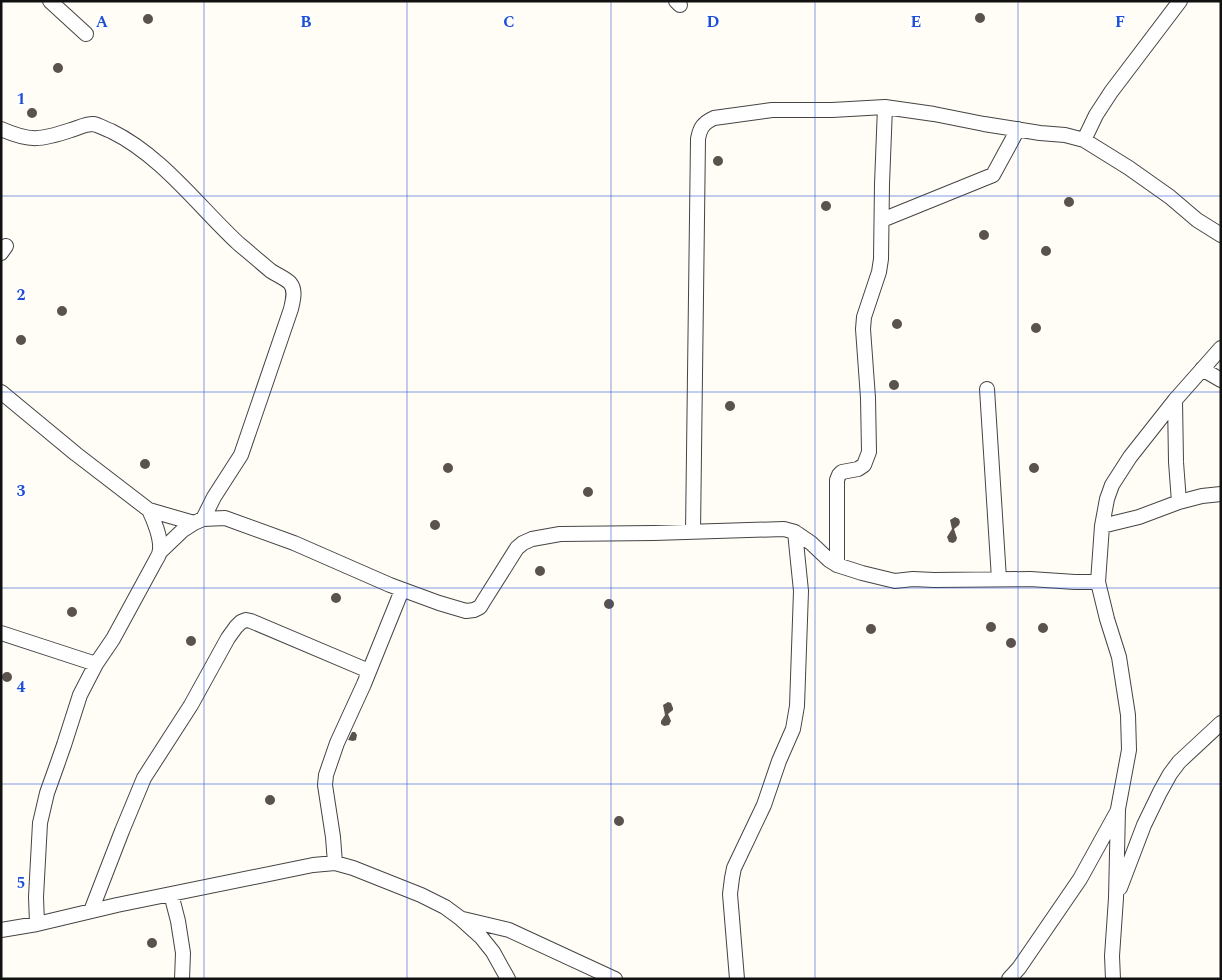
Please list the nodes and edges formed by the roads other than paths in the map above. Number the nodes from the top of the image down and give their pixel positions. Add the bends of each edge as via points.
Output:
1 (50, 1) edge
2 (1180, 1) edge
3 (86, 34) dead end
4 (885, 107) junction
5 (1, 129) edge
6 (1018, 129) junction
7 (1084, 140) junction
8 (882, 220) junction
9 (1221, 235) edge
10 (1221, 348) edge
11 (1202, 369) junction
12 (1221, 380) edge
13 (987, 389) dead end
14 (1, 392) edge
15 (1175, 400) junction
16 (1221, 494) edge
17 (1179, 502) junction
18 (149, 510) junction
19 (199, 521) junction
20 (1102, 526) junction
21 (693, 532) junction
22 (795, 532) junction
23 (160, 552) junction
24 (836, 565) junction
25 (999, 579) junction
26 (1098, 582) junction
27 (402, 590) junction
28 (1, 633) edge
29 (96, 664) junction
30 (369, 671) junction
31 (1221, 722) edge
32 (1118, 809) junction
33 (335, 863) junction
34 (171, 894) junction
35 (1116, 898) junction
36 (91, 911) junction
37 (460, 918) junction
38 (37, 924) junction
39 (1, 930) edge
40 (182, 979) edge
41 (508, 979) edge
42 (615, 979) edge
43 (738, 979) edge
44 (1009, 979) edge
45 (1113, 979) edge

1 - 3 street
2 - 7 street via 1111,92
4 - 6 street
4 - 8 street
4 - 21 street via 772,110 714,118 703,124 700,130
5 - 19 street via 33,139 92,124 117,134 150,157 238,242 292,285 291,309 241,455
6 - 7 street
6 - 8 street via 993,175
7 - 9 street via 1170,196 1197,220
8 - 24 street via 879,272 863,329 868,452 864,465 842,472 838,477
10 - 11 street
11 - 12 street
11 - 15 street
13 - 25 street
14 - 18 street
15 - 17 street
15 - 20 street via 1112,484
16 - 17 street
17 - 20 street via 1140,517
18 - 19 street
18 - 23 street via 157,530
19 - 23 street via 182,530
19 - 27 street via 225,518 294,543
20 - 26 street
21 - 22 street via 784,529
21 - 27 street via 560,534 532,539 517,548 480,607 474,610 457,609
22 - 24 street
22 - 43 street via 801,590 797,706 792,729 764,805 734,868 730,894
23 - 29 street
24 - 25 street via 895,580
25 - 26 street
26 - 32 street via 1119,657 1128,715 1129,750
27 - 30 street
28 - 29 street
29 - 38 street via 80,696 40,823
30 - 33 street via 326,775
30 - 36 street via 246,620 241,622 228,638 191,705 144,778
31 - 35 street via 1170,774 1144,825
32 - 35 street
32 - 44 street via 1080,879
33 - 34 street
33 - 37 street via 421,895
34 - 36 street
34 - 40 street via 183,953
35 - 45 street
36 - 38 street
37 - 41 street via 493,952
37 - 42 street via 509,930
38 - 39 street

